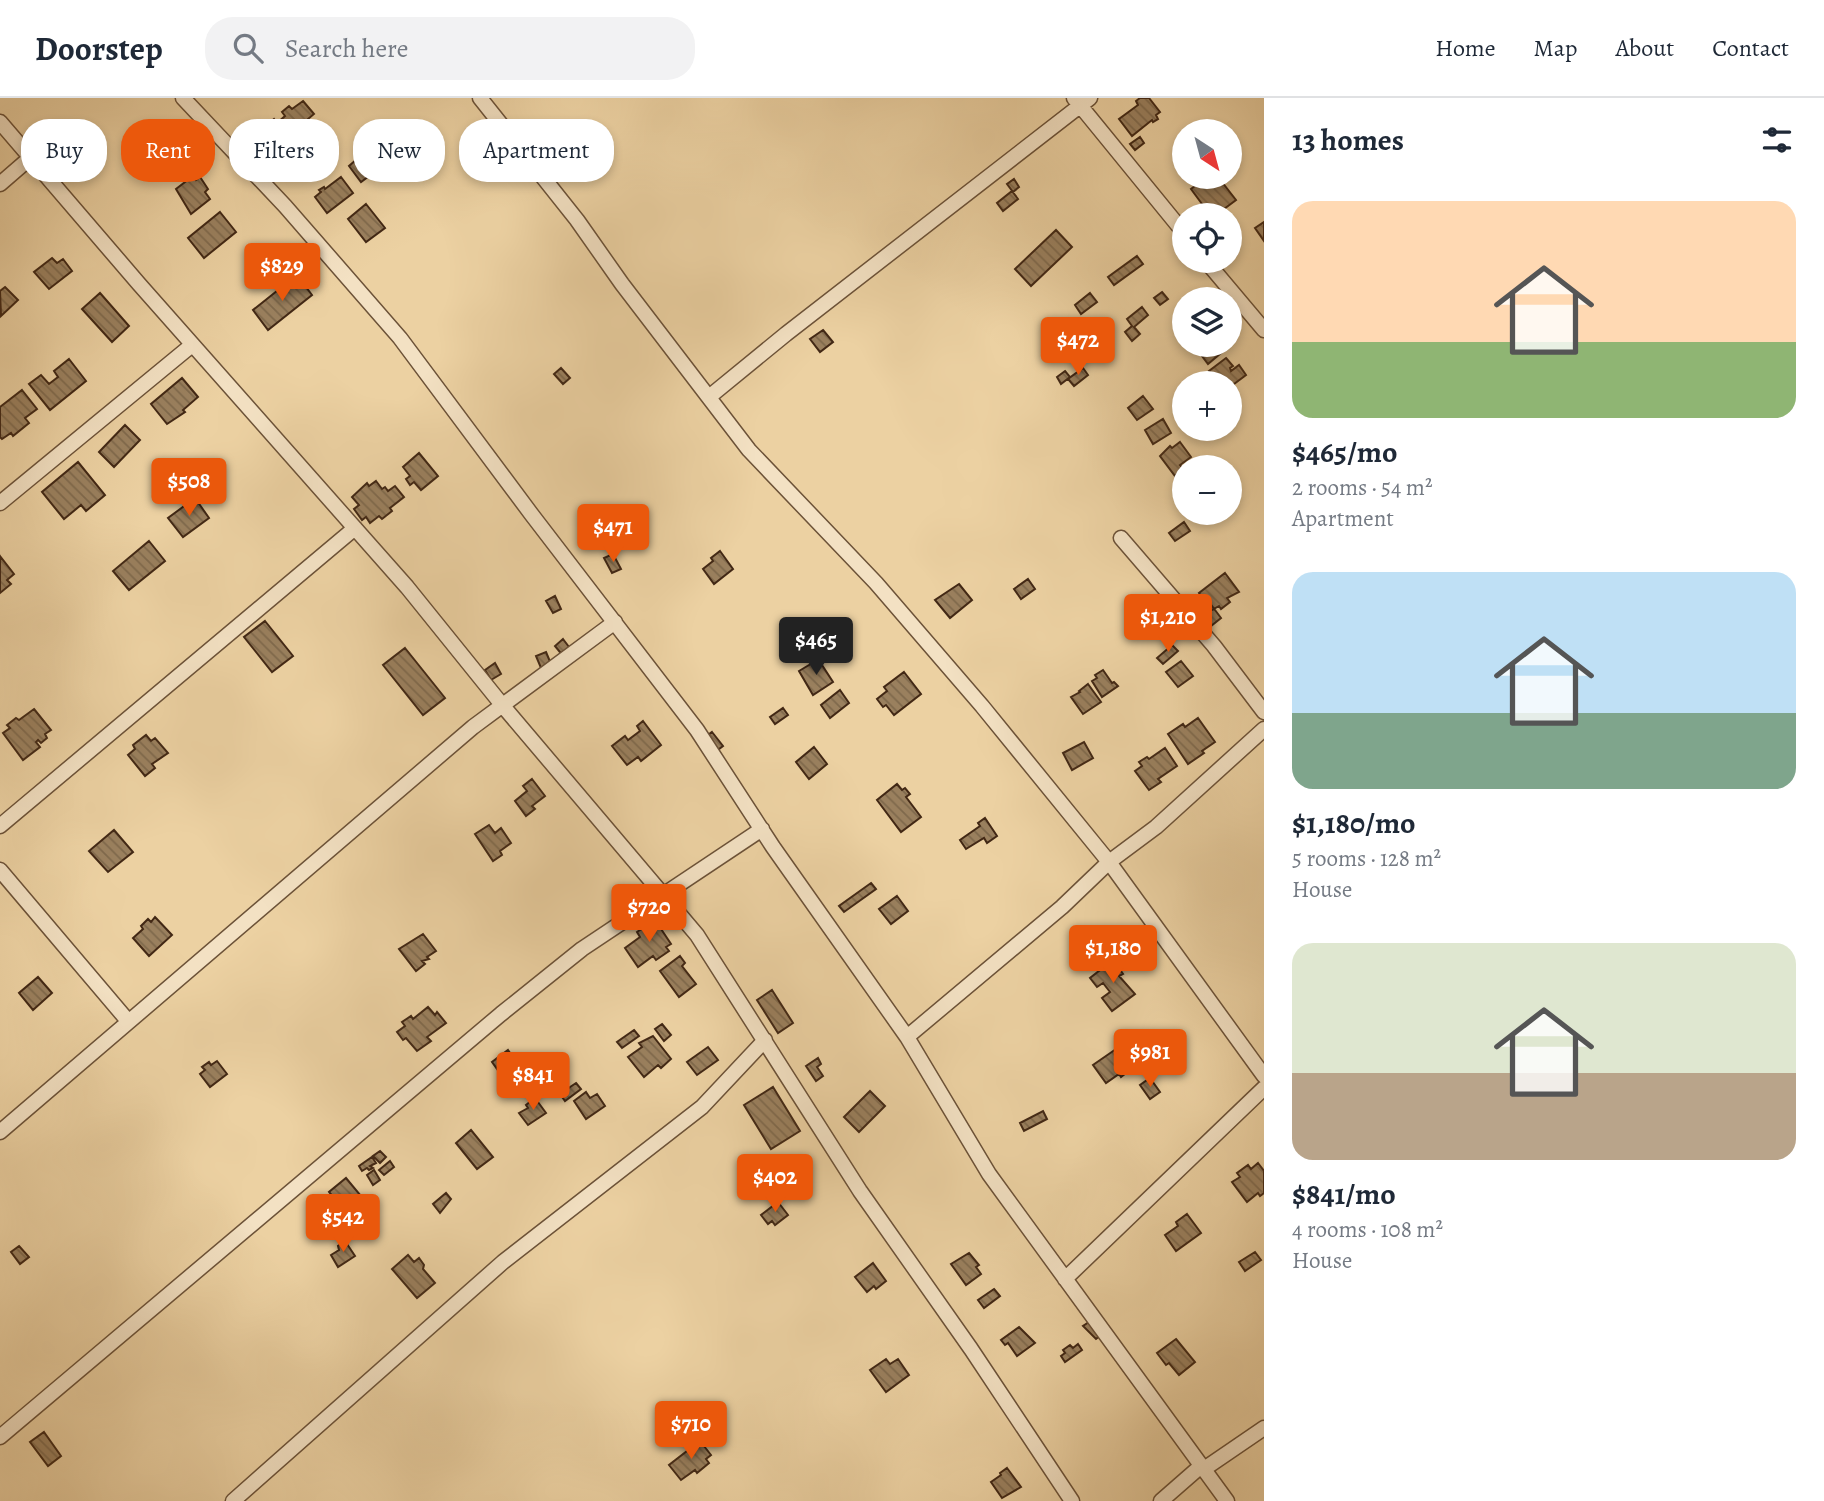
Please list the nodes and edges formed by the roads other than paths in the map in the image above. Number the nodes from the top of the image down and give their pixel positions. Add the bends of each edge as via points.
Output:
1 (183, 98) edge
2 (480, 98) edge
3 (1081, 101) edge
4 (0, 122) edge
5 (21, 147) edge
6 (21, 166) edge
7 (51, 182) edge
8 (0, 184) edge
9 (1172, 217) edge
10 (1216, 273) edge
11 (1264, 330) edge
12 (192, 345) junction
13 (709, 397) junction
14 (0, 503) edge
15 (355, 528) junction
16 (1121, 538) dead end
17 (615, 622) junction
18 (503, 706) junction
19 (1264, 712) edge
20 (1264, 729) edge
21 (0, 826) edge
22 (762, 829) junction
23 (1109, 862) junction
24 (0, 870) edge
25 (662, 894) junction
26 (128, 1021) junction
27 (907, 1037) junction
28 (765, 1040) junction
29 (1264, 1076) edge
30 (1264, 1088) edge
31 (0, 1132) edge
32 (1065, 1279) junction
33 (1264, 1428) edge
34 (0, 1437) edge
35 (1202, 1467) junction
36 (233, 1501) edge
37 (1072, 1501) edge
38 (1161, 1501) edge
39 (1227, 1501) edge

1 - 17 street via 400,338
2 - 13 street via 578,220
3 - 9 street
3 - 13 street
4 - 5 street
6 - 8 street
7 - 12 street
10 - 11 street
12 - 14 street
12 - 15 street
13 - 23 street via 749,450 876,583 982,706
15 - 18 street
15 - 21 street
16 - 19 street
17 - 18 street
17 - 22 street via 698,730
18 - 25 street
18 - 26 street
20 - 23 street via 1156,827
22 - 25 street
22 - 27 street
23 - 27 street
23 - 29 street
24 - 26 street
25 - 28 street via 697,935
25 - 34 street via 582,949 501,1014
26 - 31 street
27 - 32 street via 989,1174
28 - 36 street via 702,1107 503,1262
28 - 37 street via 860,1191
30 - 32 street
32 - 35 street
33 - 35 street
35 - 38 street
35 - 39 street

